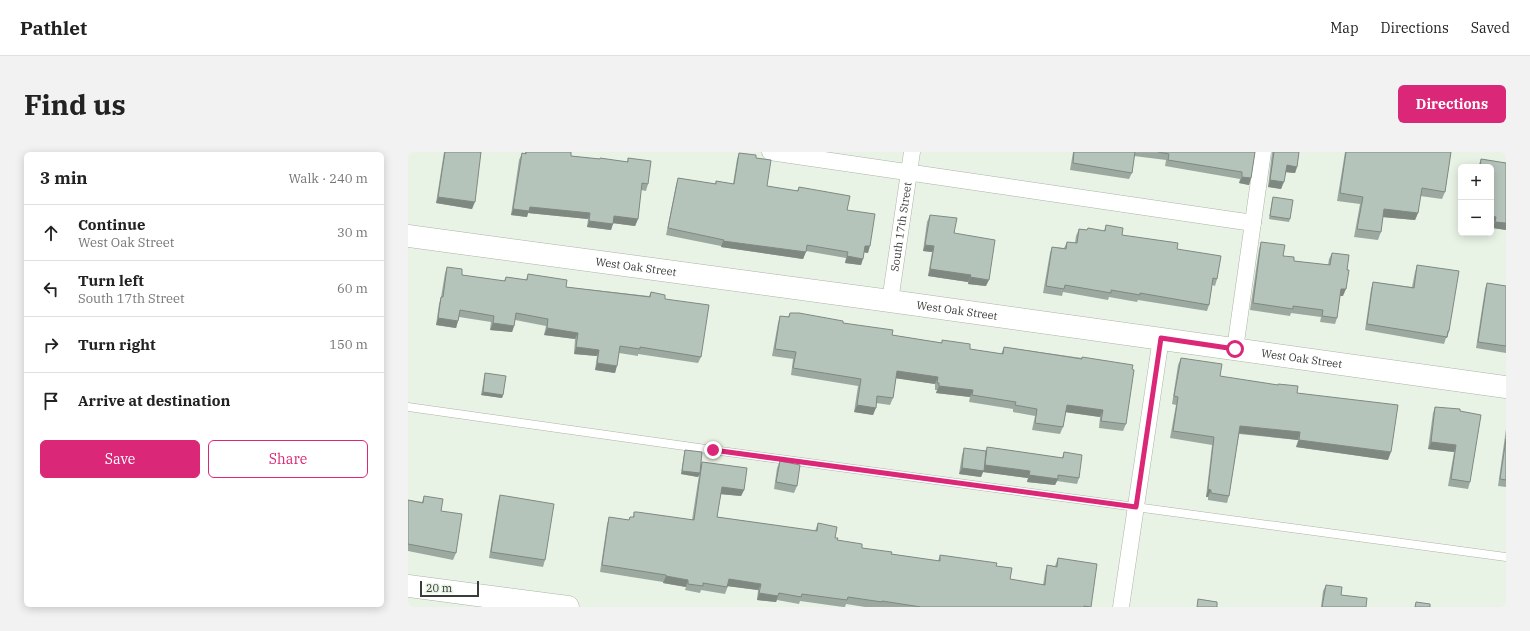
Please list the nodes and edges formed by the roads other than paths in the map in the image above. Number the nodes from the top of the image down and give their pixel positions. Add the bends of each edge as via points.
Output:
1 (770, 152) edge
2 (912, 152) edge
3 (1263, 152) edge
4 (909, 173) junction
5 (1253, 223) junction
6 (408, 236) edge
7 (890, 301) junction
8 (1161, 338) junction
9 (1235, 349) junction
10 (1506, 387) edge
11 (408, 407) edge
12 (1136, 507) junction
13 (1506, 557) edge
14 (408, 586) edge
15 (568, 607) edge
16 (1121, 607) edge

1 - 4 street
2 - 4 street, South 17th Street
3 - 5 street
4 - 5 street
4 - 7 street, South 17th Street
5 - 9 street
6 - 7 main road, West Oak Street
7 - 8 main road, West Oak Street
8 - 9 main road, West Oak Street
8 - 12 street
9 - 10 main road, West Oak Street
11 - 12 lane
12 - 13 lane
12 - 16 street
14 - 15 main road

